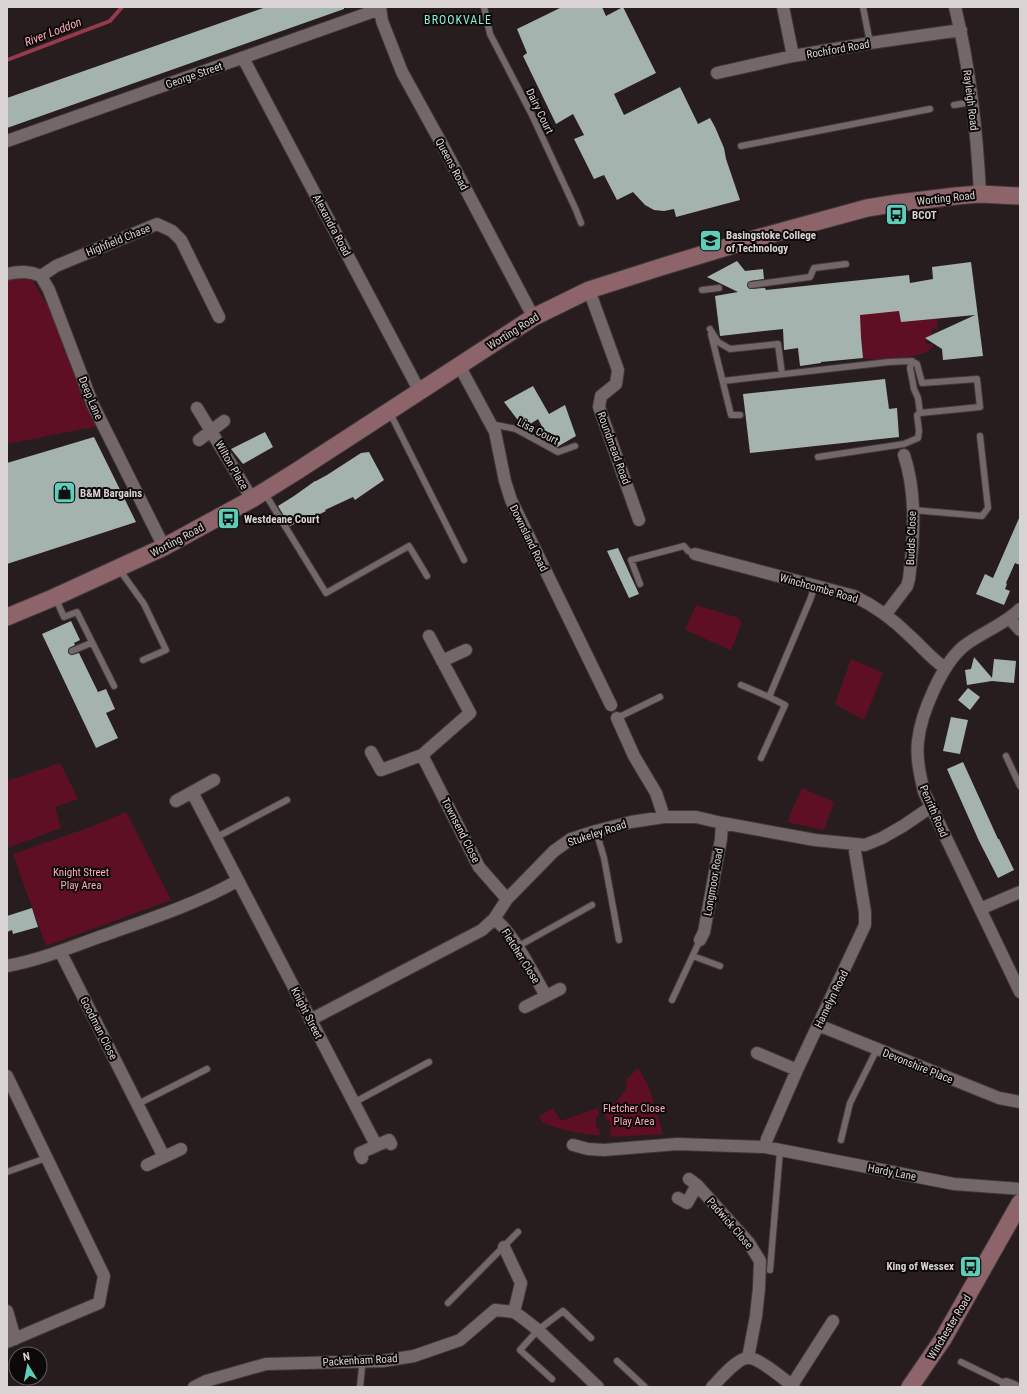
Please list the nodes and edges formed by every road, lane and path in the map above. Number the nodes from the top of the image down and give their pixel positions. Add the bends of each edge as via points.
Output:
1 (484, 7) edge
2 (783, 7) edge
3 (863, 7) edge
4 (955, 7) edge
5 (380, 8) edge
6 (961, 30) junction
7 (870, 43) junction
8 (793, 56) junction
9 (243, 58) junction
10 (717, 73) dead end
11 (973, 102) junction
12 (954, 104) dead end
13 (930, 109) dead end
14 (7, 141) edge
15 (741, 146) dead end
16 (980, 194) junction
17 (1020, 196) edge
18 (581, 223) dead end
19 (846, 264) dead end
20 (7, 274) edge
21 (41, 276) junction
22 (751, 285) dead end
23 (719, 288) dead end
24 (589, 290) junction
25 (702, 290) dead end
26 (219, 317) dead end
27 (534, 317) junction
28 (912, 361) junction
29 (460, 367) junction
30 (782, 374) junction
31 (723, 381) junction
32 (420, 392) junction
33 (197, 408) dead end
34 (389, 411) junction
35 (920, 413) junction
36 (740, 415) dead end
37 (224, 421) dead end
38 (491, 424) junction
39 (212, 431) junction
40 (980, 436) dead end
41 (199, 440) dead end
42 (575, 446) dead end
43 (904, 455) dead end
44 (818, 457) dead end
45 (258, 495) junction
46 (913, 510) junction
47 (640, 520) dead end
48 (164, 547) junction
49 (695, 554) joint
50 (464, 560) dead end
51 (119, 569) junction
52 (427, 576) dead end
53 (640, 584) dead end
54 (815, 585) junction
55 (55, 597) junction
56 (1020, 609) edge
57 (884, 614) junction
58 (7, 617) edge
59 (1010, 619) junction
60 (1020, 630) edge
61 (428, 636) dead end
62 (92, 642) junction
63 (466, 650) dead end
64 (72, 651) dead end
65 (143, 660) dead end
66 (442, 661) junction
67 (945, 668) junction
68 (741, 685) dead end
69 (114, 686) dead end
70 (660, 697) dead end
71 (769, 698) junction
72 (611, 705) dead end
73 (617, 718) joint
74 (371, 752) dead end
75 (422, 755) junction
76 (1006, 756) dead end
77 (761, 758) dead end
78 (214, 780) dead end
79 (1020, 786) edge
80 (192, 792) junction
81 (287, 800) dead end
82 (176, 801) dead end
83 (931, 807) junction
84 (664, 817) junction
85 (722, 823) junction
86 (596, 831) junction
87 (216, 838) junction
88 (854, 845) junction
89 (237, 881) junction
90 (1020, 892) edge
91 (507, 899) junction
92 (592, 905) dead end
93 (980, 909) junction
94 (494, 919) junction
95 (619, 940) dead end
96 (700, 940) joint
97 (517, 947) junction
98 (60, 951) junction
99 (693, 956) junction
100 (7, 966) edge
101 (720, 966) dead end
102 (560, 988) dead end
103 (1020, 992) edge
104 (546, 996) junction
105 (672, 1000) dead end
106 (525, 1007) dead end
107 (310, 1020) junction
108 (818, 1025) junction
109 (877, 1050) junction
110 (757, 1054) dead end
111 (429, 1062) dead end
112 (207, 1069) dead end
113 (797, 1070) junction
114 (7, 1076) edge
115 (355, 1102) junction
116 (1020, 1102) edge
117 (138, 1104) junction
118 (841, 1140) dead end
119 (391, 1144) dead end
120 (376, 1145) junction
121 (573, 1145) dead end
122 (765, 1147) junction
123 (181, 1149) dead end
124 (780, 1151) junction
125 (164, 1157) junction
126 (46, 1158) junction
127 (362, 1158) dead end
128 (147, 1166) dead end
129 (7, 1172) edge
130 (1020, 1189) edge
131 (678, 1198) dead end
132 (1020, 1203) edge
133 (518, 1232) dead end
134 (504, 1247) junction
135 (770, 1270) dead end
136 (448, 1303) dead end
137 (7, 1311) edge
138 (514, 1312) junction
139 (833, 1321) dead end
140 (538, 1330) junction
141 (591, 1338) dead end
142 (11, 1341) edge
143 (748, 1358) junction
144 (361, 1361) junction
145 (617, 1361) dead end
146 (961, 1362) dead end
147 (552, 1379) dead end
148 (793, 1386) edge
149 (1010, 1386) edge
150 (194, 1387) edge
151 (360, 1387) edge
152 (598, 1387) edge
153 (645, 1387) edge
154 (712, 1387) edge
155 (910, 1387) edge

1 - 18 lane, Dairy Court via 490,34 532,115
2 - 8 street
3 - 7 lane
4 - 6 street, Rayleigh Road
5 - 9 street, George Street
5 - 27 street, Queens Road via 382,21 402,72
6 - 7 street, Rochford Road
6 - 11 street, Rayleigh Road
7 - 8 street, Rochford Road
8 - 10 street, Rochford Road
9 - 14 street, George Street
9 - 32 street, Alexandra Road
11 - 12 lane
11 - 16 street, Rayleigh Road
13 - 15 lane
16 - 17 street, Worting Road
16 - 24 street, Worting Road via 867,208 750,240
19 - 22 lane via 814,268 810,277
20 - 21 street via 27,271
21 - 26 street, Highfield Chase via 56,266 157,224 172,231 181,240
21 - 48 street, Deep Lane via 49,290 93,404
23 - 25 lane
24 - 27 street, Worting Road
24 - 47 street, Roundmead Road via 618,370 616,384 601,396 599,407
27 - 29 street, Worting Road
28 - 30 lane
28 - 35 lane via 910,368
28 - 35 lane via 917,364 922,383 977,379 980,407
29 - 32 street, Worting Road
29 - 38 street, Downsland Road
30 - 31 lane
30 - 31 lane via 778,344 730,349 718,342 710,329
31 - 36 lane via 731,415
32 - 34 street, Worting Road
33 - 39 street, Wilton Place
34 - 45 street, Worting Road
34 - 50 lane
35 - 44 lane via 917,415 918,438 904,444
37 - 39 street, Wilton Place
38 - 42 lane, Lisa Court via 516,429 558,452
38 - 72 street, Downsland Road via 511,500
39 - 41 street, Wilton Place
39 - 45 street, Wilton Place
40 - 46 lane via 988,508 982,516
43 - 46 street, Budds Close via 909,473
45 - 48 street, Worting Road
45 - 52 lane via 326,593 410,546
46 - 57 street, Budds Close via 909,579 902,593
48 - 51 street, Worting Road
49 - 53 lane via 684,546 631,560
49 - 54 street, Winchcombe Road
51 - 55 street, Worting Road
51 - 65 lane via 144,604 166,650
54 - 57 street, Winchcombe Road via 854,596
54 - 71 lane
55 - 58 street, Worting Road
55 - 62 lane via 64,618 77,612
56 - 59 street, Penrith Road
57 - 67 street, Winchcombe Road
59 - 60 street
59 - 67 street, Penrith Road via 964,647
61 - 66 street
62 - 64 lane
62 - 69 lane
63 - 66 street
66 - 75 street via 470,713
67 - 83 street, Penrith Road via 928,706 918,741 919,773
68 - 71 lane
70 - 73 lane
71 - 77 lane via 785,705
73 - 84 street via 634,756 656,793
74 - 75 street via 381,770
75 - 91 street, Townsend Close via 479,867
76 - 79 lane
78 - 80 street
80 - 82 street
80 - 87 street, Knight Street
81 - 87 lane
83 - 88 street, Stukeley Road via 882,838 865,845
83 - 93 street, Penrith Road
84 - 85 street, Stukeley Road via 696,816
84 - 86 street, Stukeley Road
85 - 88 street, Stukeley Road
85 - 96 street, Longmoor Road via 704,932
86 - 91 street, Stukeley Road via 571,839 560,846
86 - 95 lane via 604,858
87 - 89 street, Knight Street
88 - 108 street, Hamelyn Road via 865,925
89 - 98 street via 202,900
89 - 107 street, Knight Street via 268,935
90 - 93 street
91 - 94 street, Stukeley Road
92 - 97 lane
93 - 103 street, Penrith Road
94 - 97 street, Fletcher Close
94 - 107 street, Stukeley Road via 482,930
96 - 99 lane
97 - 104 street, Fletcher Close
98 - 100 street
98 - 117 street, Goodman Close
99 - 101 lane
99 - 105 lane
102 - 104 street, Fletcher Close
104 - 106 street, Fletcher Close
107 - 115 street, Knight Street
108 - 109 street, Devonshire Place
108 - 113 street, Hamelyn Road
109 - 116 street, Devonshire Place via 999,1098
109 - 118 lane via 850,1103
110 - 113 street
111 - 115 lane
112 - 117 lane
113 - 122 street, Hamelyn Road
114 - 126 street
115 - 120 street, Knight Street
117 - 125 street, Goodman Close
119 - 120 street via 388,1140
120 - 127 street via 360,1154
121 - 122 street, Hardy Lane via 604,1150 677,1144
122 - 124 street, Hardy Lane
123 - 125 street
124 - 130 street, Hardy Lane via 954,1184
124 - 135 lane
125 - 128 street
126 - 129 lane
126 - 142 street via 104,1276 99,1304
131 - 143 street, Padwick Close via 686,1203 693,1182 748,1243 760,1261 757,1309
132 - 155 street, Winchester Road via 943,1339
133 - 134 lane
134 - 136 lane
134 - 138 street via 521,1283
137 - 142 street
138 - 140 street
138 - 144 street, Packenham Road via 495,1310 460,1340 414,1356 383,1361
139 - 148 street
140 - 141 lane via 563,1311
140 - 147 lane via 520,1350
140 - 152 street
143 - 148 street via 758,1361
143 - 154 street via 732,1367
144 - 150 street, Packenham Road via 266,1364 212,1379
144 - 151 lane
145 - 153 lane
146 - 149 lane

